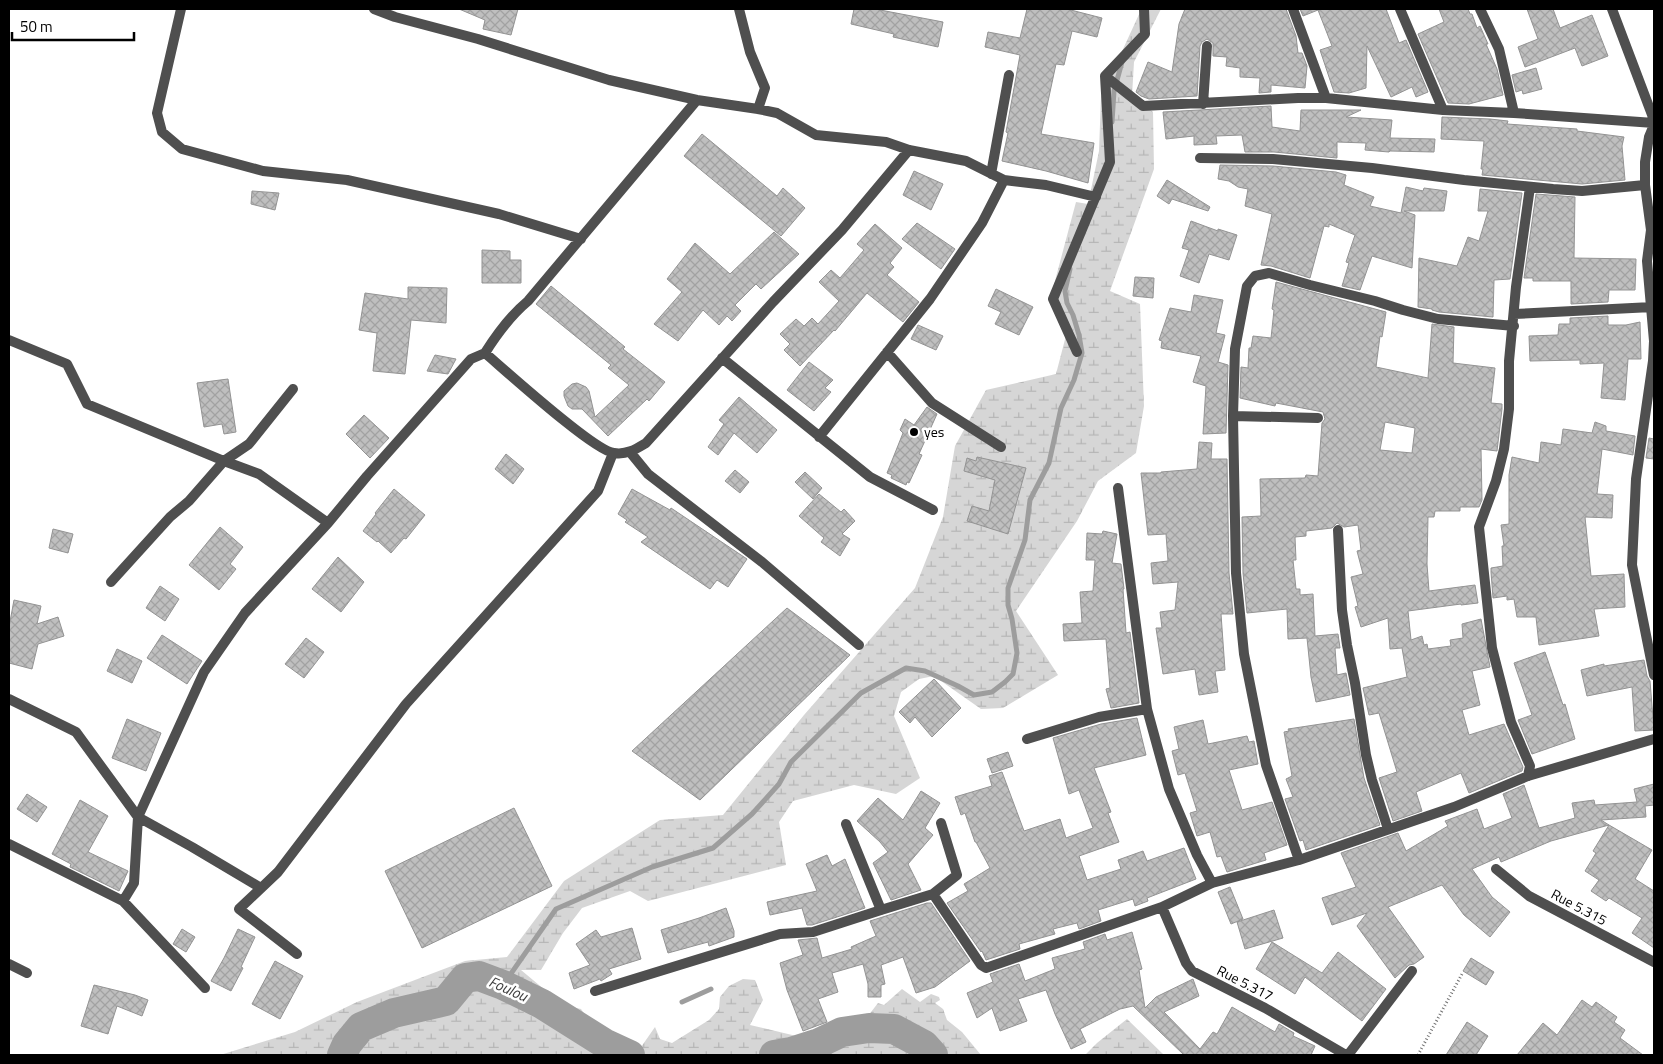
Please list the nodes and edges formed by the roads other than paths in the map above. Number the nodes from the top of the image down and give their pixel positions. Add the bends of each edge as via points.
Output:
1 (181, 9) edge
2 (374, 9) edge
3 (739, 9) edge
4 (1144, 9) edge
5 (1293, 9) edge
6 (1400, 9) edge
7 (1480, 9) edge
8 (1612, 9) edge
9 (1207, 46) dead end
10 (1009, 75) dead end
11 (1105, 76) junction
12 (1326, 98) junction
13 (697, 100) junction
14 (1203, 104) junction
15 (758, 109) junction
16 (1443, 110) junction
17 (1514, 113) junction
18 (1654, 123) edge
19 (909, 150) junction
20 (1200, 158) dead end
21 (991, 174) junction
22 (1004, 180) junction
23 (1645, 185) junction
24 (1530, 187) junction
25 (1096, 197) junction
26 (1652, 231) edge
27 (581, 239) junction
28 (1652, 307) junction
29 (1514, 314) junction
30 (1514, 326) junction
31 (9, 340) edge
32 (888, 352) junction
33 (1078, 352) dead end
34 (485, 354) junction
35 (722, 358) junction
36 (294, 390) dead end
37 (1233, 416) junction
38 (1318, 418) dead end
39 (819, 437) junction
40 (1001, 447) dead end
41 (630, 452) junction
42 (613, 454) junction
43 (224, 461) junction
44 (1118, 488) dead end
45 (933, 510) dead end
46 (328, 523) junction
47 (1338, 530) dead end
48 (111, 582) dead end
49 (859, 645) dead end
50 (1654, 675) edge
51 (9, 698) edge
52 (1148, 710) junction
53 (1027, 739) dead end
54 (1654, 739) edge
55 (1528, 776) junction
56 (138, 817) junction
57 (941, 823) dead end
58 (846, 824) dead end
59 (1388, 830) junction
60 (9, 844) edge
61 (1299, 860) junction
62 (1496, 870) dead end
63 (1212, 883) junction
64 (261, 888) junction
65 (933, 894) junction
66 (123, 900) junction
67 (1162, 907) junction
68 (881, 910) junction
69 (297, 954) dead end
70 (1654, 962) edge
71 (9, 964) edge
72 (1412, 971) dead end
73 (27, 973) dead end
74 (205, 988) dead end
75 (596, 991) dead end
76 (1347, 1055) edge

1 - 27 street via 157,113 162,132 182,149 263,171 347,180 499,214
2 - 13 street via 609,80
3 - 15 street via 750,52 765,88
4 - 11 street via 1145,34
5 - 12 street
6 - 16 street
7 - 17 street via 1499,50
8 - 18 street
9 - 14 street
10 - 21 street
11 - 14 street via 1143,106
11 - 25 street via 1110,162
12 - 14 street
12 - 16 street
13 - 15 street
13 - 27 street
15 - 19 street via 777,113 816,135 886,142
16 - 17 street
17 - 18 street
18 - 23 street via 1645,162
19 - 21 street via 966,161
19 - 35 street via 842,230
20 - 24 street via 1274,159
21 - 22 street
22 - 25 street via 1046,185
22 - 32 street via 982,223 930,299
23 - 24 street via 1582,191
23 - 26 street
24 - 29 street
25 - 33 street via 1053,299
26 - 28 street via 1648,261
27 - 34 street via 528,301 513,313
28 - 29 street
28 - 50 street via 1653,361 1636,479 1632,565
29 - 30 street
30 - 37 street via 1438,319 1269,273 1255,276 1247,286 1235,348
30 - 55 street via 1504,449 1479,527 1492,648 1510,722 1530,766
31 - 43 street via 67,364 87,404
32 - 39 street
32 - 40 street via 932,403
34 - 42 street via 588,439
34 - 46 street via 471,359
35 - 39 street
35 - 41 street via 646,443
36 - 43 street via 249,444
37 - 38 street
37 - 61 street via 1236,573 1244,654 1266,765
39 - 45 street via 870,477
41 - 42 street
41 - 49 street via 648,474 762,562
42 - 64 street via 598,491 406,704 278,872
43 - 46 street via 259,474
43 - 48 street
44 - 52 street
46 - 56 street via 244,613 204,672
47 - 59 street via 1347,645 1366,755
51 - 56 street via 76,732
52 - 53 street via 1099,717
52 - 63 street via 1169,789
54 - 55 street
55 - 59 street
56 - 64 street
56 - 66 street via 134,883
57 - 65 street via 957,875
58 - 68 street
59 - 61 street
60 - 66 street
61 - 63 street
62 - 70 street, Rue 5.315 via 1529,896
63 - 67 street
64 - 69 street via 239,909
65 - 67 street via 986,968
65 - 68 street
66 - 74 street
67 - 76 street, Rue 5.317 via 1192,971
68 - 75 street via 813,932 780,934
71 - 73 street
72 - 76 street

